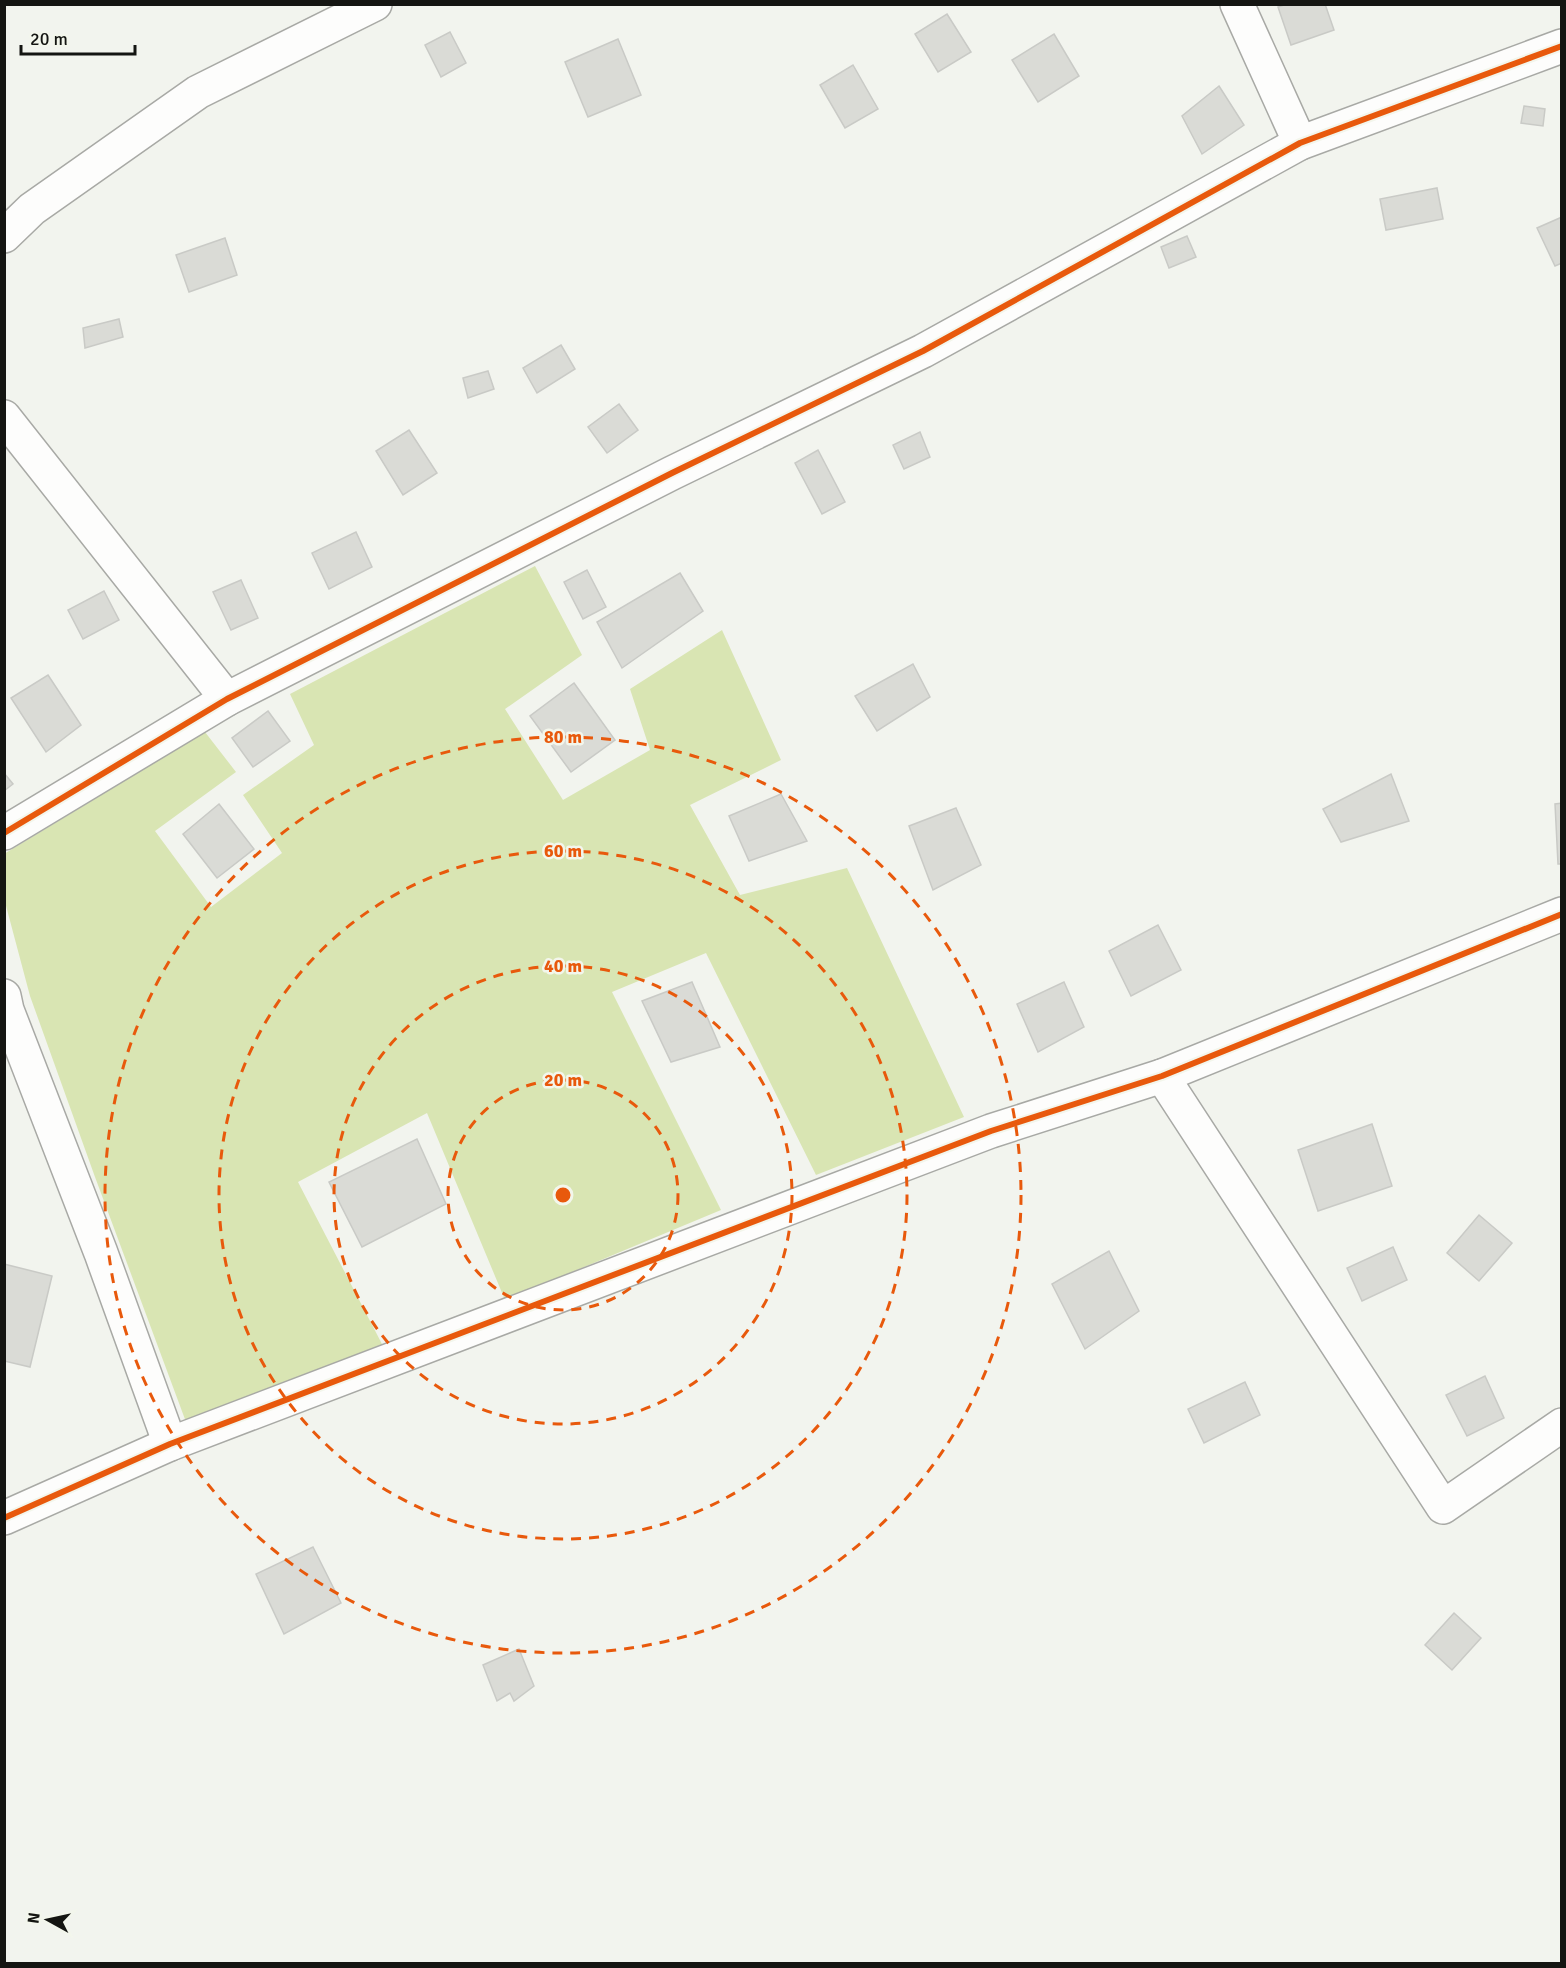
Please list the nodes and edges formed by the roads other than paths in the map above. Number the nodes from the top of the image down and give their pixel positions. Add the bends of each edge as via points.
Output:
1 (375, 4) edge
2 (1237, 4) edge
3 (1562, 46) edge
4 (1300, 143) junction
5 (4, 236) edge
6 (4, 417) edge
7 (227, 699) junction
8 (4, 833) edge
9 (1562, 914) edge
10 (4, 996) edge
11 (1162, 1076) junction
12 (1562, 1425) edge
13 (170, 1444) junction
14 (4, 1518) edge

1 - 5 street via 198,92 32,209
2 - 4 street
3 - 4 street
4 - 7 street via 923,351 672,473
6 - 7 street
7 - 8 street
9 - 11 street
10 - 13 street
11 - 12 street via 1443,1507
11 - 13 street via 991,1131
13 - 14 street

